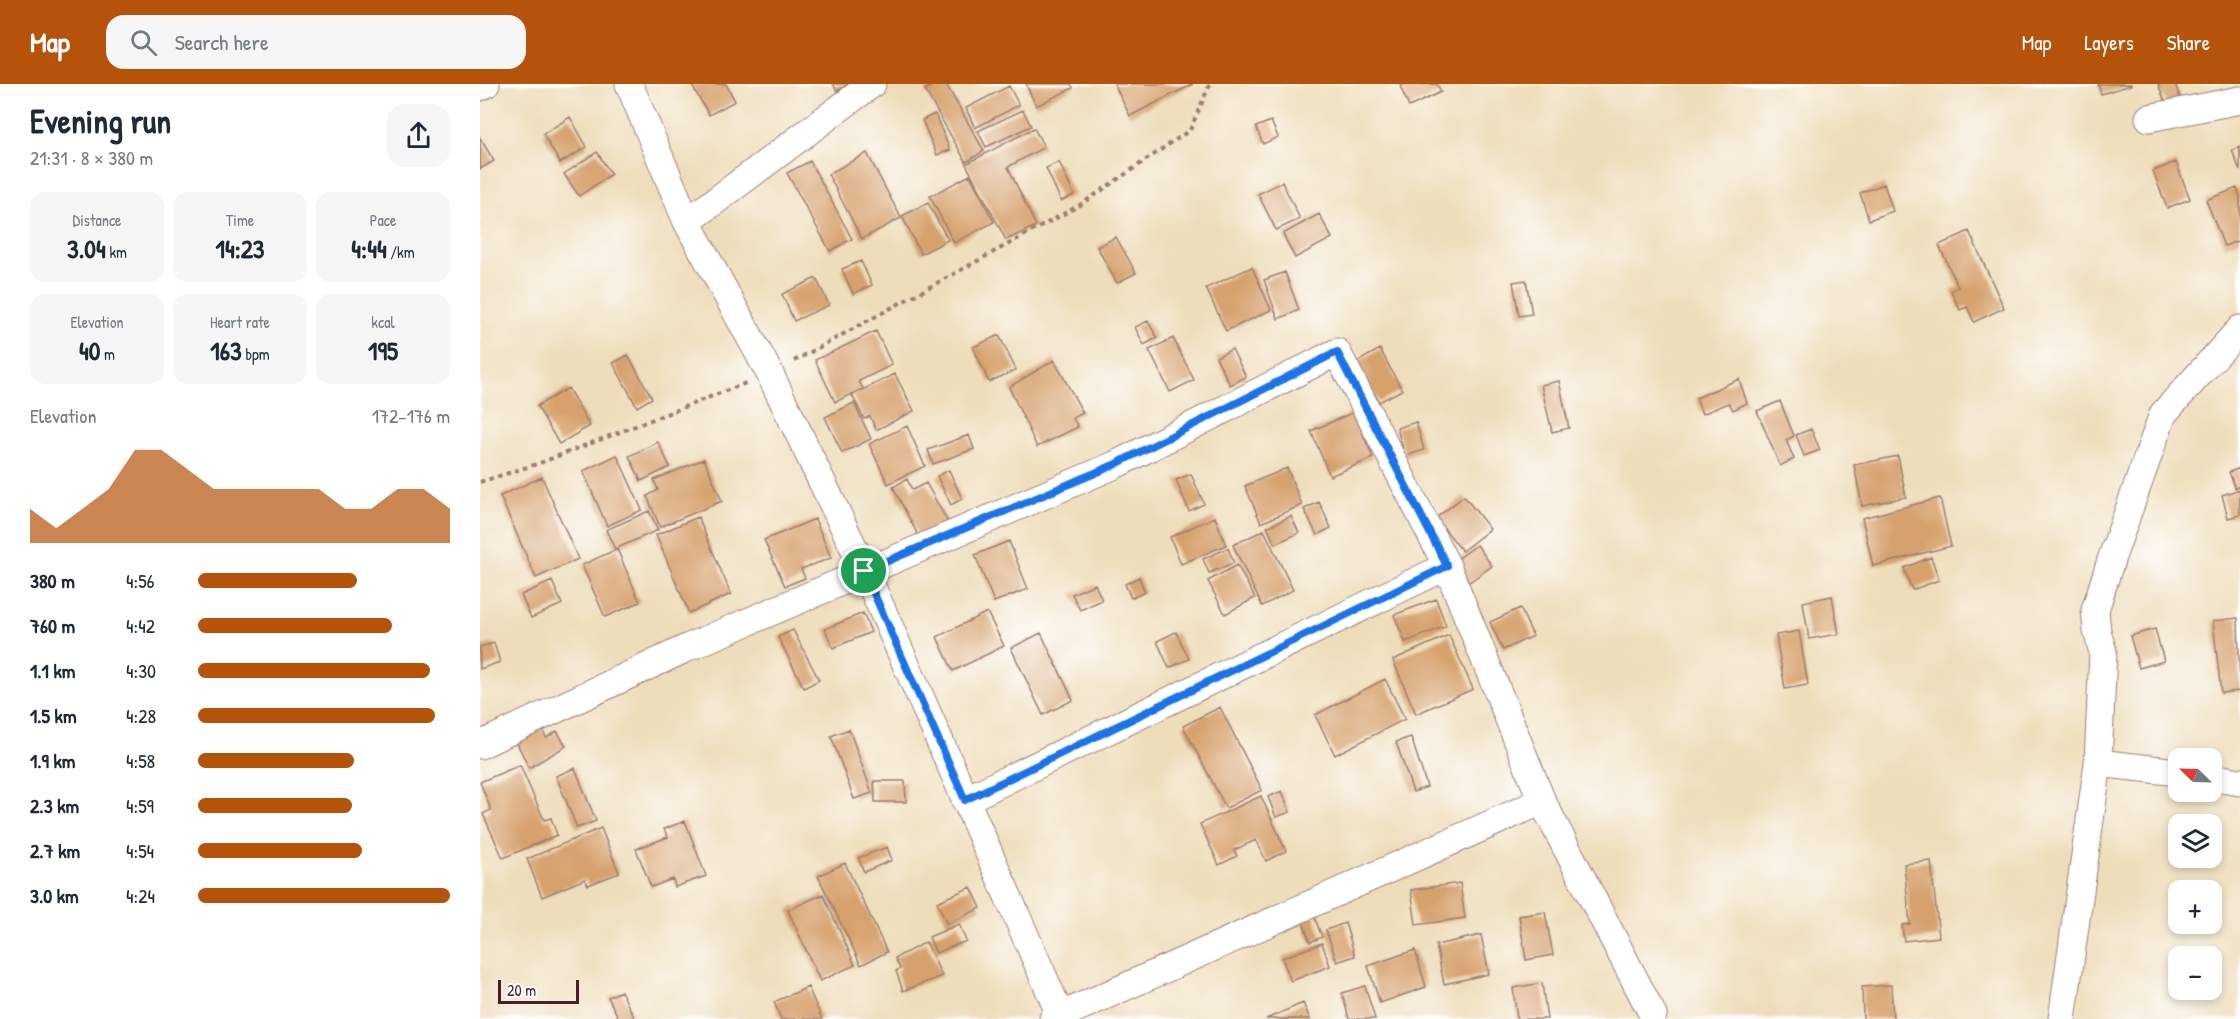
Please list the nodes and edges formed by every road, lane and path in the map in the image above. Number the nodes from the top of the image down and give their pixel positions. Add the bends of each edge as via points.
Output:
1 (486, 84) edge
2 (629, 84) edge
3 (872, 84) edge
4 (1210, 84) edge
5 (480, 87) edge
6 (2240, 99) edge
7 (2149, 118) dead end
8 (687, 222) junction
9 (2240, 328) edge
10 (770, 374) junction
11 (480, 482) edge
12 (1447, 566) junction
13 (864, 571) junction
14 (480, 745) edge
15 (2098, 763) junction
16 (2168, 771) edge
17 (2222, 779) edge
18 (2240, 782) edge
19 (965, 800) junction
20 (1542, 801) junction
21 (1058, 1018) edge
22 (1647, 1018) edge
23 (2062, 1019) edge

1 - 5 street
2 - 8 street
3 - 8 street
4 - 10 path via 1190,130 1080,205
6 - 7 street
8 - 10 street
9 - 15 street via 2163,414 2108,567 2095,610 2103,652
10 - 11 path via 540,463
10 - 13 street
12 - 13 street via 1337,352 1114,465
12 - 19 street
12 - 20 street
13 - 14 street via 689,647
13 - 19 street
15 - 16 street
15 - 23 street
17 - 18 street
19 - 21 street
20 - 21 street
20 - 22 street

